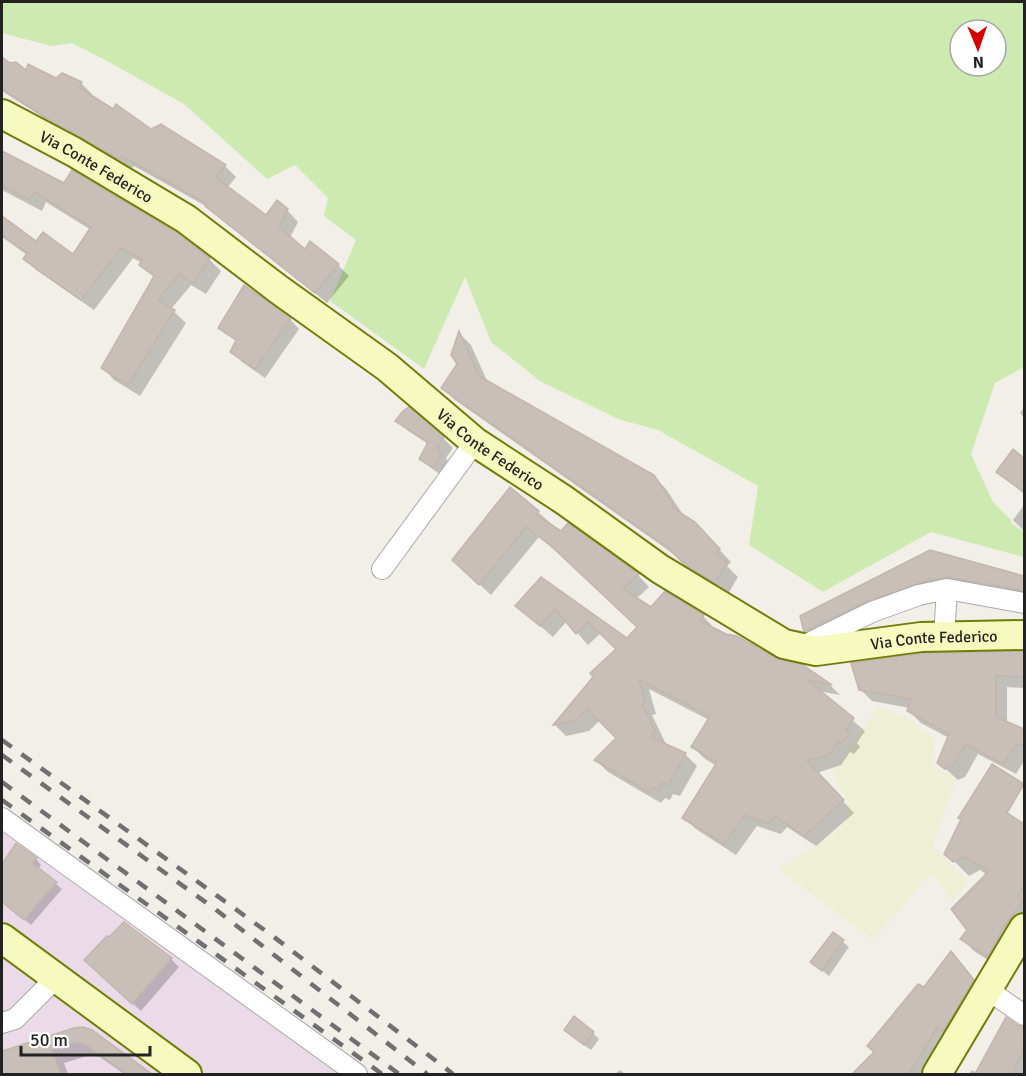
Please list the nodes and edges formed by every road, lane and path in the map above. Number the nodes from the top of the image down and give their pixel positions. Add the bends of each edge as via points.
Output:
1 (2, 114) edge
2 (476, 442) junction
3 (382, 569) dead end
4 (947, 589) junction
5 (1024, 603) edge
6 (1024, 635) edge
7 (944, 637) junction
8 (800, 648) junction
9 (2, 818) edge
10 (1024, 928) edge
11 (2, 938) edge
12 (55, 979) junction
13 (988, 990) junction
14 (1024, 1015) edge
15 (2, 1023) edge
16 (187, 1074) edge
17 (357, 1074) edge
18 (937, 1074) edge

1 - 2 street, Via Conte Federico via 186,219 387,367
2 - 3 street
2 - 8 street, Via Conte Federico via 660,569 784,644
4 - 5 street
4 - 7 street
4 - 8 street via 872,612
6 - 7 street, Via Conte Federico
7 - 8 street, Via Conte Federico via 816,651
9 - 17 street
10 - 13 street
11 - 12 street
12 - 15 street via 15,1019
12 - 16 street
13 - 14 street
13 - 18 street

